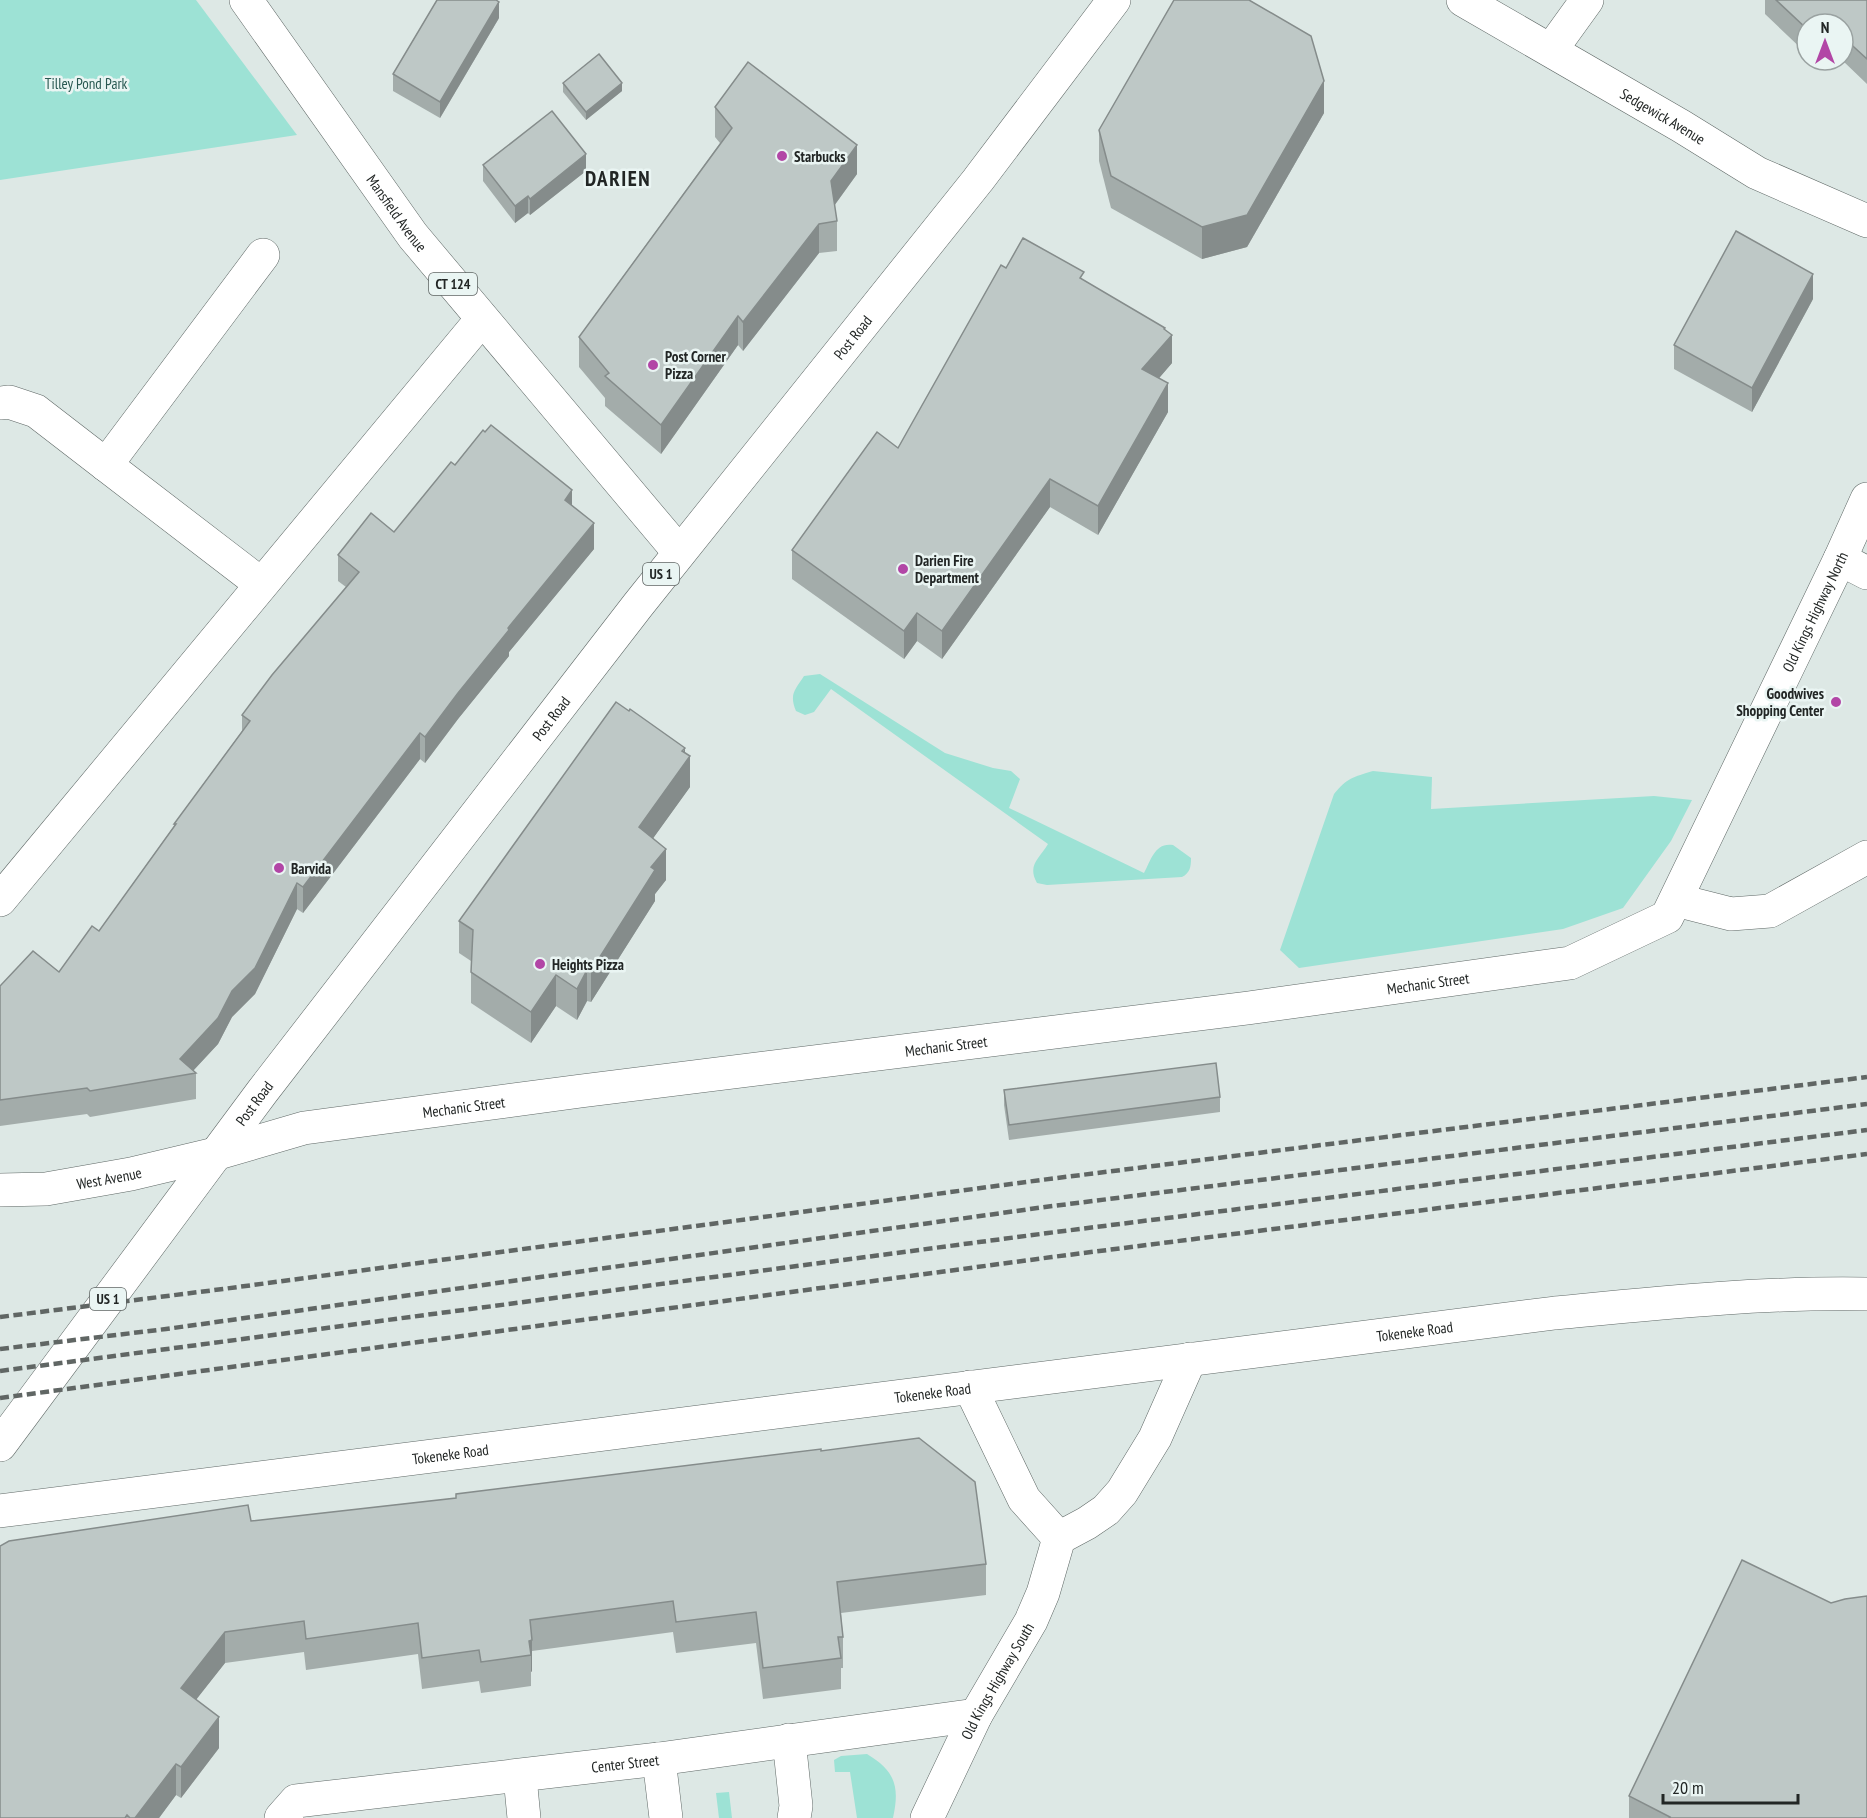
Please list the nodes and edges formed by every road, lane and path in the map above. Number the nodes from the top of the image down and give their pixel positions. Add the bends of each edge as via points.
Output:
1 (246, 0) edge
2 (1114, 0) edge
3 (1463, 0) edge
4 (1587, 0) edge
5 (1551, 50) junction
6 (1867, 221) edge
7 (263, 255) dead end
8 (482, 319) junction
9 (0, 404) edge
10 (106, 465) junction
11 (1867, 499) edge
12 (679, 552) junction
13 (1853, 566) edge
14 (261, 584) junction
15 (1867, 857) edge
16 (0, 900) edge
17 (1672, 908) junction
18 (215, 1154) junction
19 (0, 1190) edge
20 (1867, 1294) edge
21 (1190, 1359) junction
22 (970, 1387) junction
23 (0, 1445) edge
24 (0, 1511) edge
25 (1059, 1538) junction
26 (976, 1715) junction
27 (789, 1740) junction
28 (659, 1759) junction
29 (520, 1777) junction
30 (281, 1818) edge
31 (524, 1818) edge
32 (666, 1818) edge
33 (794, 1818) edge
34 (927, 1818) edge

1 - 8 main road, Mansfield Avenue / CT 124 via 413,236
2 - 12 main road, Post Road / US 1 via 978,180
3 - 5 main road, Sedgewick Avenue
4 - 5 main road
5 - 6 main road, Sedgewick Avenue via 1757,173
7 - 10 main road
8 - 12 main road, Mansfield Avenue / CT 124
8 - 14 main road
9 - 10 main road via 9,402 36,411
10 - 14 main road
11 - 13 main road, Old Kings Highway North via 1850,532
12 - 18 main road, Post Road / US 1
13 - 17 main road, Old Kings Highway North
14 - 16 main road
15 - 17 main road via 1770,910 1731,914
17 - 18 main road, Mechanic Street via 1570,963 1248,1008 315,1126
18 - 19 main road, West Avenue via 46,1189
18 - 23 main road, Post Road / US 1
20 - 21 main road, Tokeneke Road via 1694,1300 1567,1312
21 - 22 main road, Tokeneke Road
21 - 25 main road via 1155,1438 1122,1492 1106,1510
22 - 24 main road, Tokeneke Road
22 - 25 main road via 1024,1499
25 - 26 main road, Old Kings Highway South via 1031,1621
26 - 27 main road, Center Street
26 - 34 main road, Old Kings Highway South
27 - 28 main road, Center Street
27 - 33 main road
28 - 29 main road, Center Street
28 - 32 main road
29 - 30 main road, Center Street via 296,1802
29 - 31 main road

